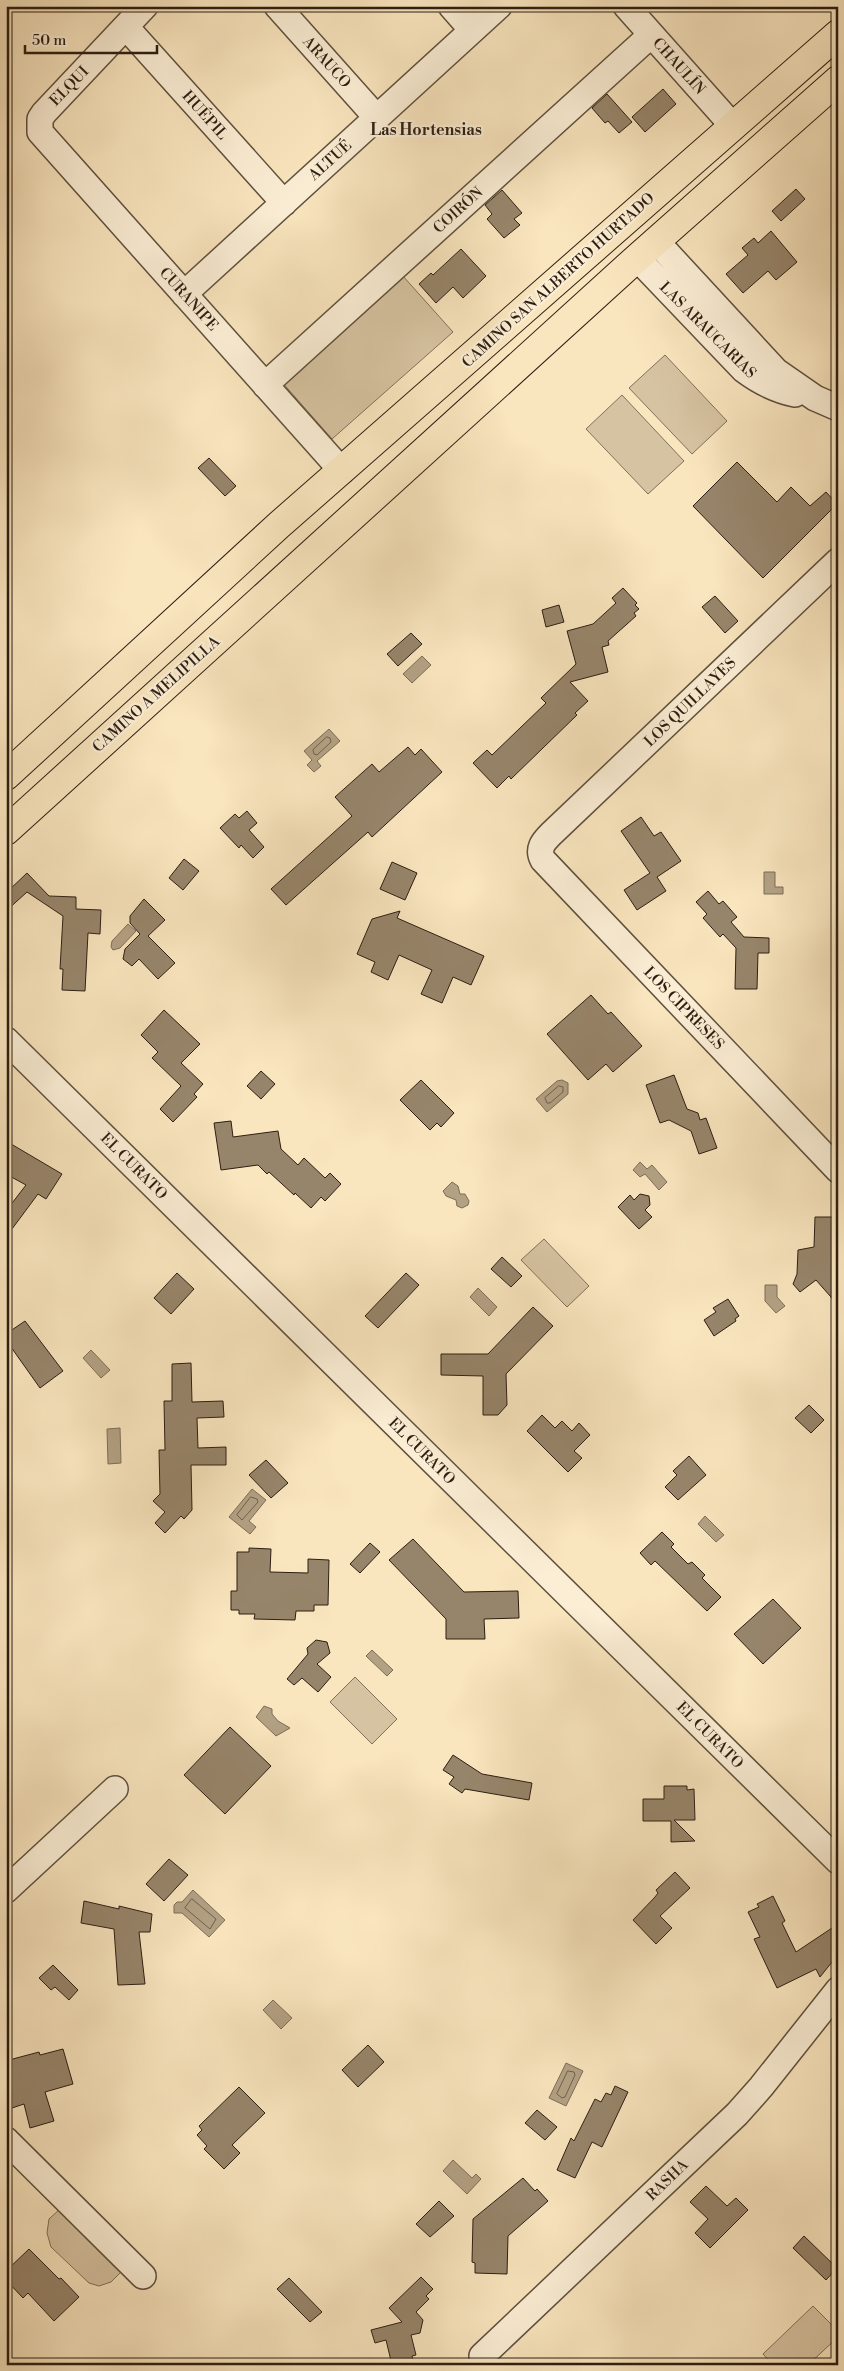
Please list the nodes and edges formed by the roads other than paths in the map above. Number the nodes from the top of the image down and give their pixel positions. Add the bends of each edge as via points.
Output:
1 (145, 6) edge
2 (277, 6) edge
3 (451, 6) edge
4 (498, 6) edge
5 (626, 6) edge
6 (126, 27) junction
7 (472, 30) junction
8 (651, 34) junction
9 (838, 34) edge
10 (838, 80) edge
11 (377, 118) junction
12 (39, 125) joint
13 (732, 125) junction
14 (284, 203) junction
15 (646, 249) junction
16 (184, 294) junction
17 (265, 385) junction
18 (838, 408) edge
19 (342, 471) junction
20 (838, 561) edge
21 (6, 776) edge
22 (6, 831) edge
23 (542, 843) joint
24 (6, 1040) edge
25 (838, 1170) edge
26 (114, 1789) dead end
27 (838, 1861) edge
28 (6, 1890) edge
29 (838, 1990) edge
30 (6, 2140) edge
31 (143, 2276) dead end
32 (482, 2356) dead end

1 - 6 street, ELQUI
2 - 11 street, ARAUCO
3 - 7 street
4 - 7 street, ALTUÉ
5 - 8 street, CHAULÍN
6 - 12 street, ELQUI via 44,113
6 - 14 street, HUÉPIL
7 - 11 street, ALTUÉ
8 - 13 street, CHAULÍN
8 - 17 street, COIRÓN
9 - 13 main road, CAMINO SAN ALBERTO HURTADO
10 - 15 main road
11 - 14 street, ALTUÉ
12 - 16 street, CURANIPE via 44,137
13 - 19 main road, CAMINO SAN ALBERTO HURTADO
14 - 16 street, ALTUÉ
15 - 18 street, LAS ARAUCARIAS via 744,370 758,381 781,391 815,398
15 - 22 main road, CAMINO A MELIPILLA
16 - 17 street, CURANIPE
17 - 19 street, CURANIPE
19 - 21 main road, CAMINO SAN ALBERTO HURTADO
20 - 23 street, LOS QUILLAYES
23 - 25 street, LOS CIPRESES via 543,860
24 - 27 street, EL CURATO
26 - 28 street
29 - 32 street, RASHA via 737,2114
30 - 31 street

